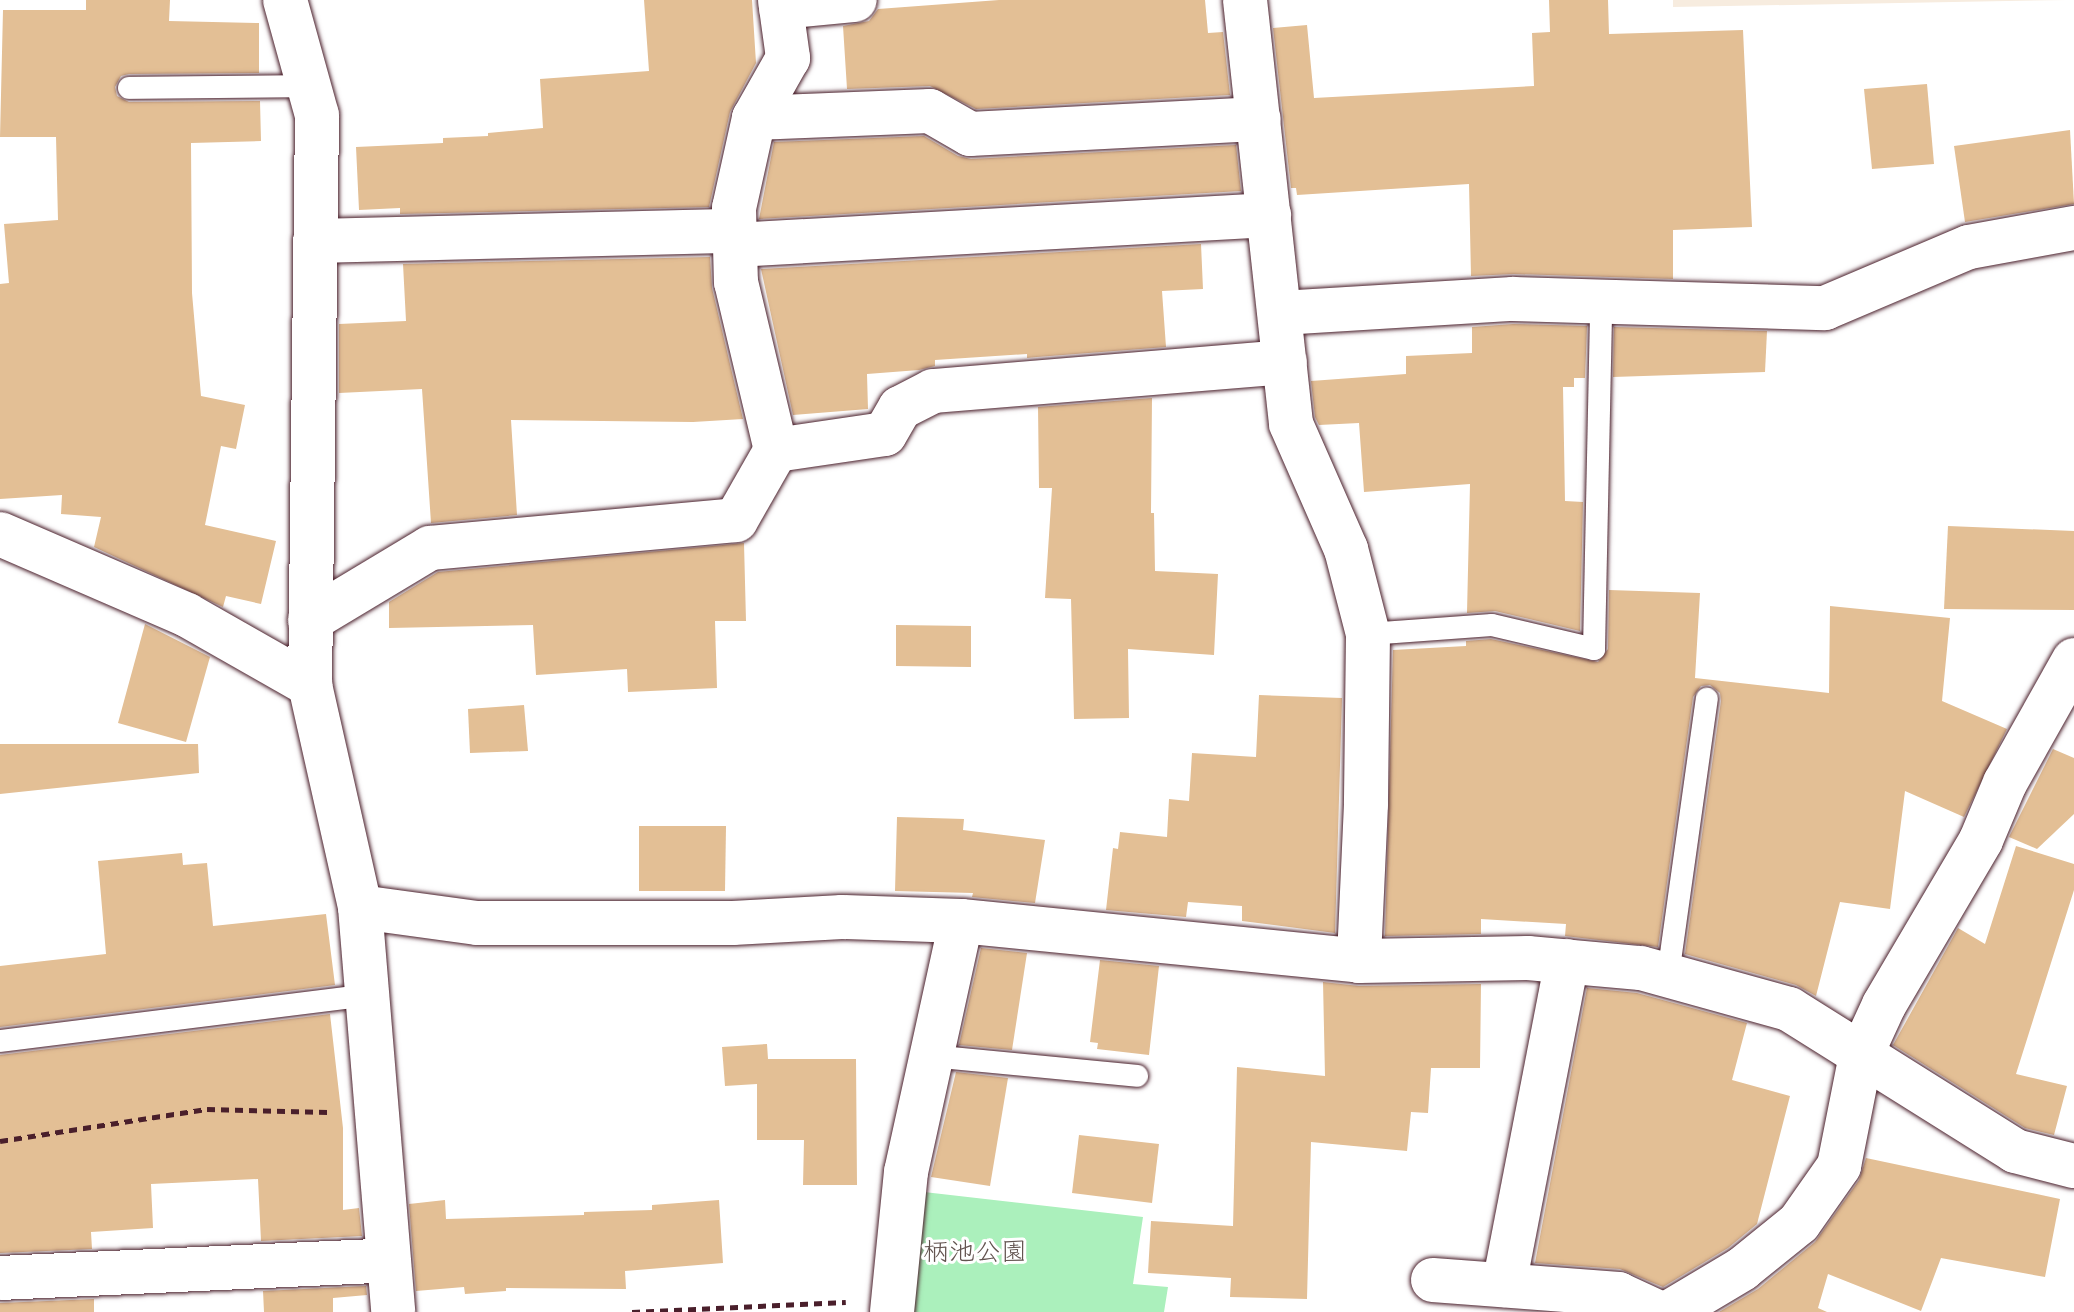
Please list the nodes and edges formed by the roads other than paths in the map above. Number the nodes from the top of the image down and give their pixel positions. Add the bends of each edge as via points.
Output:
1 (285, 0) edge
2 (855, 0) edge
3 (1245, 0) edge
4 (780, 4) edge
5 (308, 86) junction
6 (129, 88) dead end
7 (754, 118) junction
8 (1259, 119) junction
9 (1269, 215) junction
10 (2074, 228) edge
11 (735, 238) junction
12 (315, 241) junction
13 (1601, 302) junction
14 (1281, 313) junction
15 (1285, 362) junction
16 (776, 450) junction
17 (2, 539) edge
18 (310, 620) junction
19 (1368, 634) junction
20 (2074, 660) edge
21 (310, 685) junction
22 (1707, 699) dead end
23 (360, 907) junction
24 (961, 921) junction
25 (1359, 961) junction
26 (1567, 961) junction
27 (1668, 975) junction
28 (367, 995) junction
29 (0, 1041) edge
30 (1861, 1055) junction
31 (931, 1056) junction
32 (1137, 1076) dead end
33 (2074, 1166) edge
34 (389, 1260) junction
35 (0, 1278) edge
36 (1433, 1280) dead end
37 (1504, 1285) junction
38 (893, 1306) edge
39 (393, 1312) edge
40 (1657, 1312) edge
41 (1670, 1312) edge

1 - 5 street
2 - 4 street
3 - 8 street
4 - 7 street via 788,58
5 - 6 lane
5 - 12 street via 317,115
7 - 8 street via 930,111 970,134
7 - 11 street via 734,208
8 - 9 street
9 - 11 street
9 - 14 street
10 - 13 street via 1969,247 1825,308
11 - 12 street
11 - 16 street via 736,282
12 - 18 street
13 - 14 street via 1513,299
13 - 19 lane via 1594,649 1492,625
14 - 15 street
15 - 16 street via 933,391 900,408 885,434
15 - 19 street via 1291,424 1346,549
16 - 18 street via 736,520 430,548
17 - 21 street via 187,615
18 - 21 street
19 - 25 street
20 - 30 street
21 - 23 street
22 - 27 lane
23 - 24 street via 477,923 733,923 842,917
23 - 28 street
24 - 25 street
24 - 31 street
25 - 26 street
26 - 27 street
26 - 37 street
27 - 30 street via 1789,1009
28 - 29 lane
28 - 34 street
30 - 33 street via 2015,1151
30 - 41 street via 1839,1166 1799,1223 1742,1269
31 - 32 lane
31 - 38 street via 906,1172
34 - 35 street
34 - 39 street
36 - 37 street
37 - 40 street via 1618,1294

